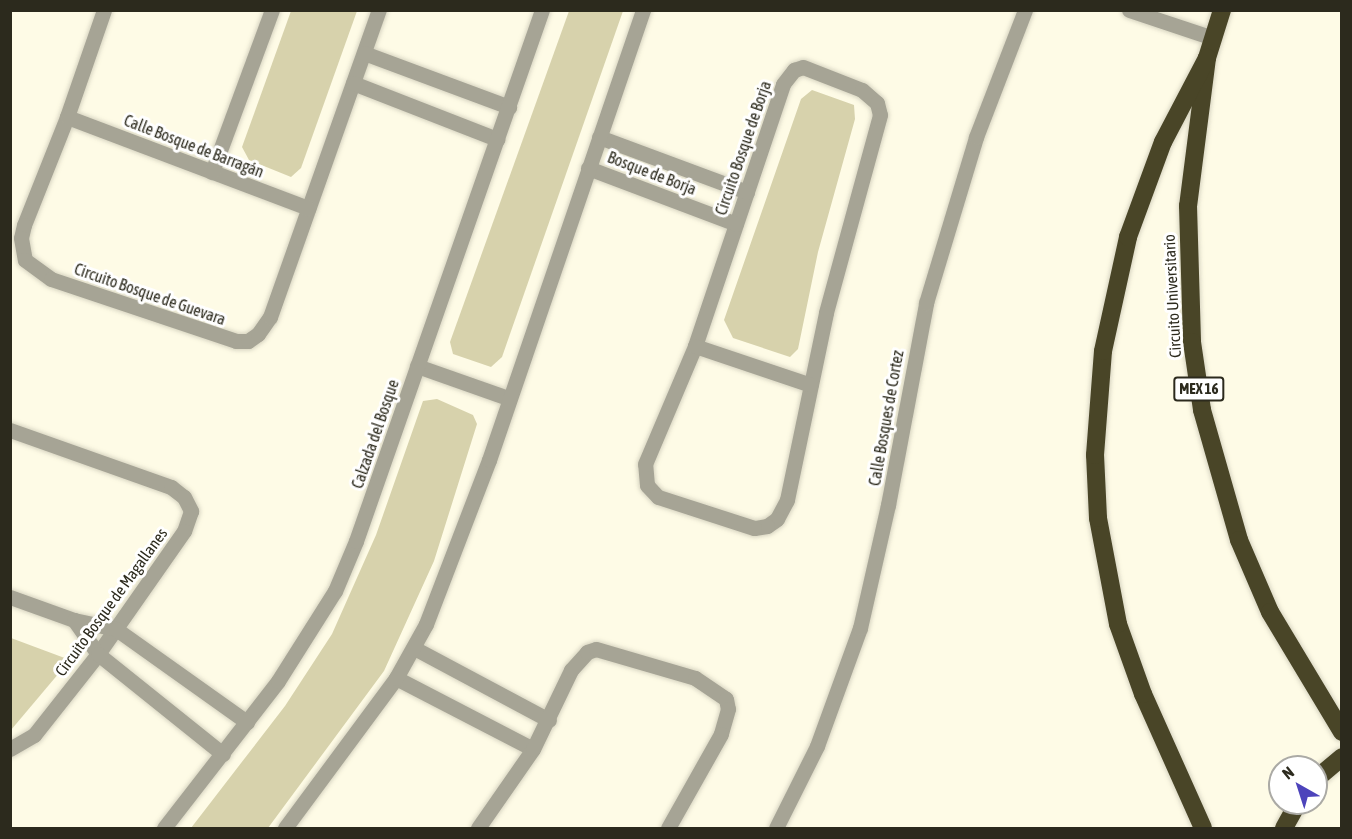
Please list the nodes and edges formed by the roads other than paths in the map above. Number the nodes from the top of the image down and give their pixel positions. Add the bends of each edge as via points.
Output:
1 (104, 10) edge
2 (272, 10) edge
3 (380, 10) edge
4 (542, 10) edge
5 (643, 10) edge
6 (1025, 10) edge
7 (1129, 10) edge
8 (1222, 10) edge
9 (1213, 38) junction
10 (364, 53) junction
11 (1207, 58) junction
12 (353, 83) junction
13 (509, 107) junction
14 (68, 117) junction
15 (599, 137) junction
16 (497, 139) junction
17 (588, 168) junction
18 (212, 172) junction
19 (747, 192) junction
20 (308, 208) junction
21 (736, 224) junction
22 (695, 346) junction
23 (417, 366) junction
24 (811, 384) junction
25 (508, 399) junction
26 (10, 430) edge
27 (10, 597) edge
28 (74, 620) junction
29 (116, 629) junction
30 (414, 648) junction
31 (98, 654) junction
32 (396, 678) junction
33 (549, 720) junction
34 (247, 722) junction
35 (1341, 732) edge
36 (10, 749) edge
37 (533, 749) junction
38 (223, 754) junction
39 (1341, 757) edge
40 (1328, 768) edge
41 (164, 828) edge
42 (285, 828) edge
43 (478, 828) edge
44 (668, 828) edge
45 (776, 828) edge
46 (1203, 828) edge

1 - 14 street, Circuito Bosque de Guevara
2 - 18 street
3 - 10 street, Circuito Bosque de Guevara
4 - 13 street, Calzada del Bosque
5 - 15 street
6 - 45 street, Calle Bosques de Cortez via 976,137 929,292 860,628 817,746
7 - 9 street
8 - 9 highway, Circuito Universitario / MEX 16
9 - 11 highway, Circuito Universitario / MEX 16
10 - 12 street, Circuito Bosque de Guevara
10 - 13 street
11 - 35 highway, Circuito Universitario / MEX 16 via 1188,206 1192,342 1202,410 1239,540 1270,612
11 - 46 highway via 1163,142 1128,237 1103,351 1095,455 1098,518 1118,624 1143,694
12 - 16 street
12 - 20 street, Circuito Bosque de Guevara
13 - 16 street, Calzada del Bosque
14 - 18 street, Calle Bosque de Barragán
14 - 20 street, Circuito Bosque de Guevara via 21,238 25,260 51,279 223,340 248,341 270,317
15 - 17 street
15 - 19 street, Bosque de Borja
16 - 23 street, Calzada del Bosque
17 - 21 street, Bosque de Borja
17 - 25 street
18 - 20 street, Calle Bosque de Barragán
19 - 21 street, Circuito Bosque de Borja
19 - 24 street, Circuito Bosque de Borja via 783,84 794,70 810,68 852,84 877,103 878,129 839,258
21 - 22 street, Circuito Bosque de Borja
22 - 24 street
22 - 24 street, Circuito Bosque de Borja via 645,464 647,484 670,503 737,525 767,526 783,510
23 - 25 street
23 - 34 street, Calzada del Bosque via 335,591 310,635
25 - 30 street via 442,585
26 - 29 street, Circuito Bosque de Magallanes via 171,487 189,503 191,511 184,531
27 - 28 street
28 - 29 street
28 - 31 street
29 - 31 street, Circuito Bosque de Magallanes
29 - 34 street
30 - 32 street
30 - 33 street
31 - 36 street, Circuito Bosque de Magallanes via 34,735
31 - 38 street
32 - 37 street
32 - 42 street
33 - 37 street
33 - 44 street via 571,670 587,652 596,649 695,678 718,691 726,699 726,721
34 - 38 street, Calzada del Bosque
37 - 43 street
38 - 41 street, Calzada del Bosque
39 - 40 highway

